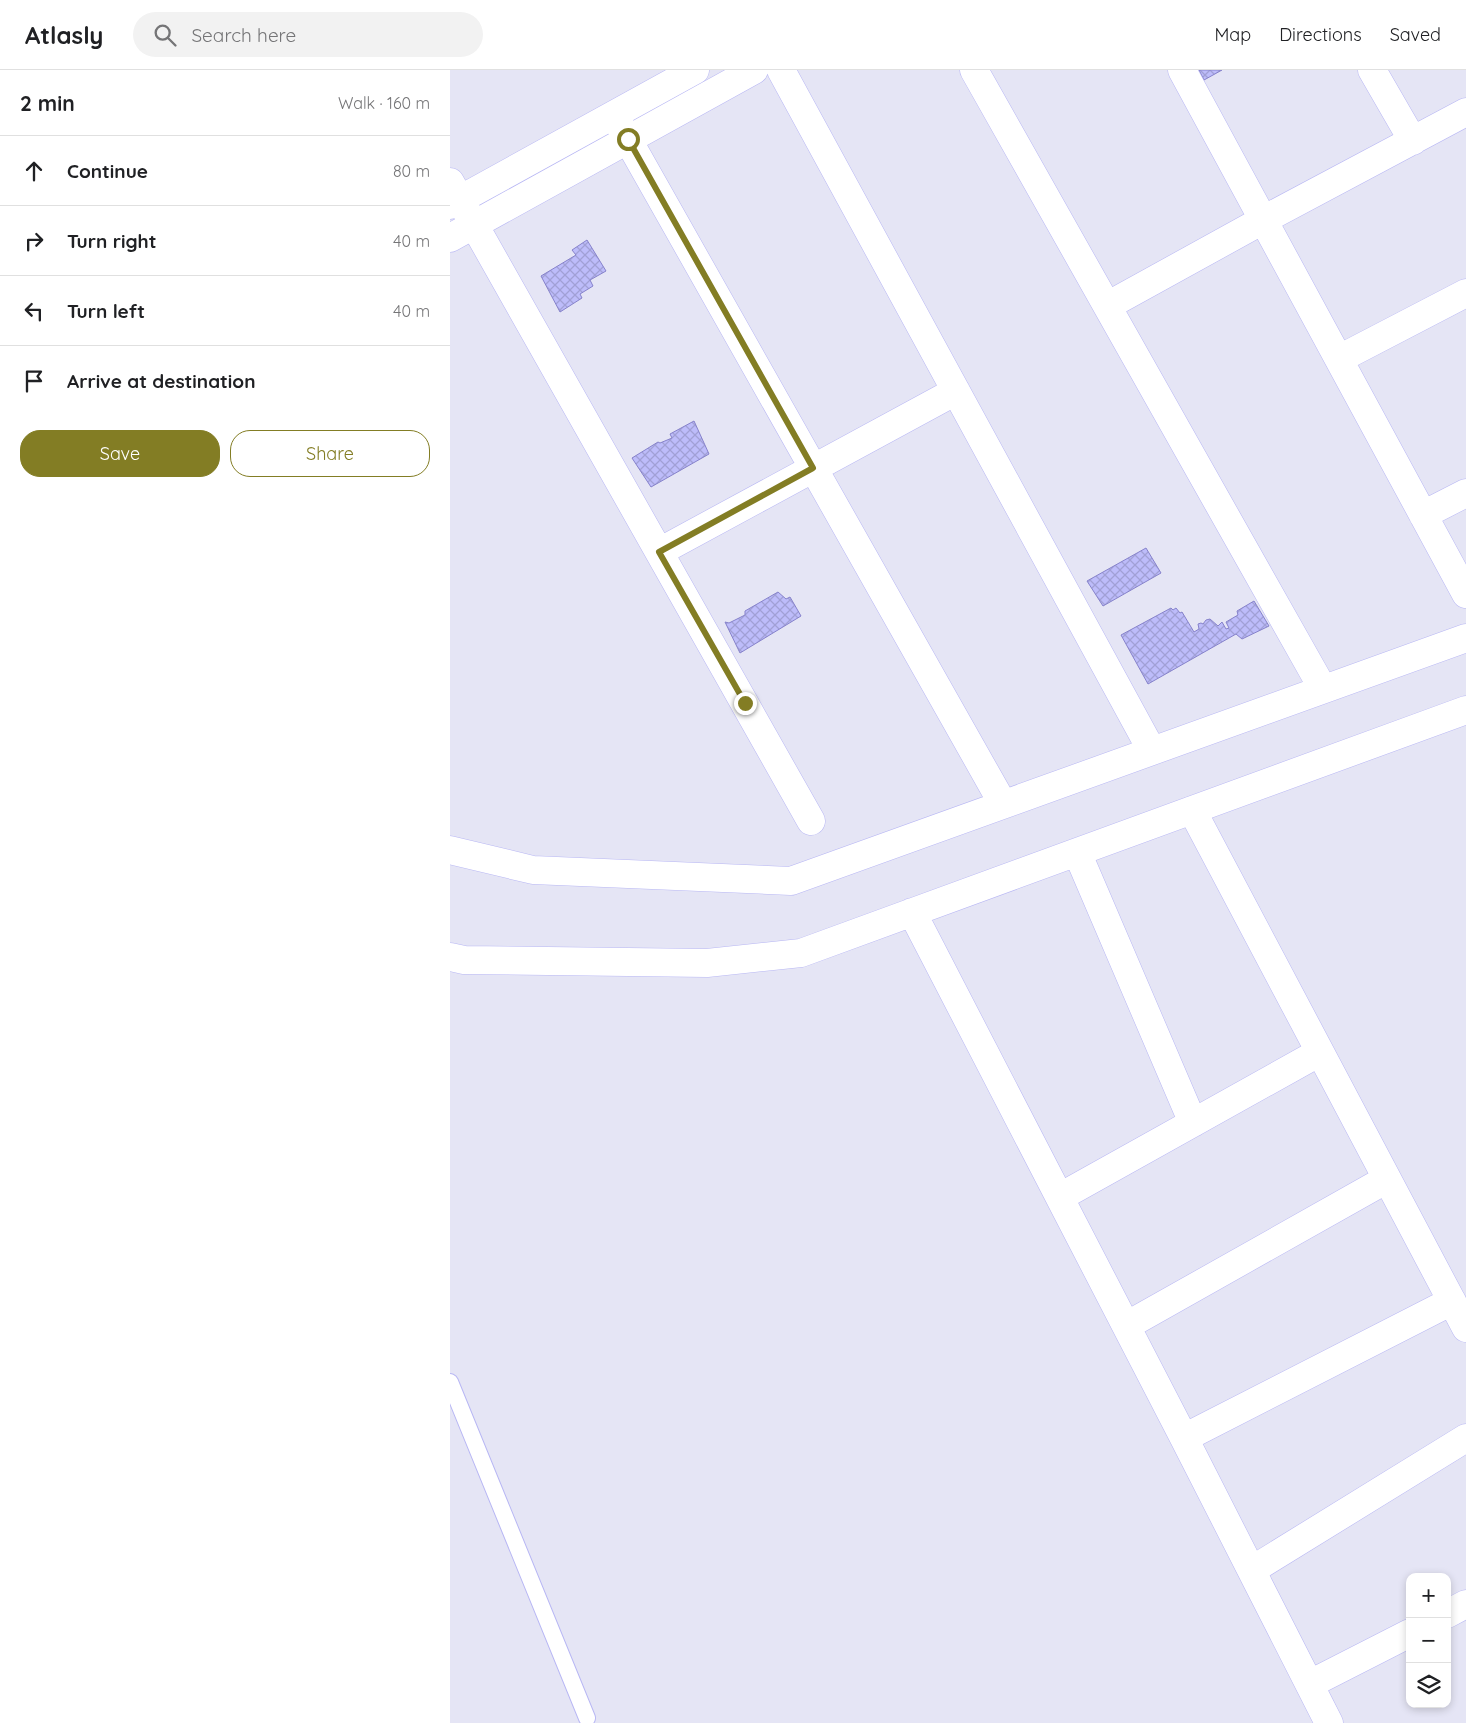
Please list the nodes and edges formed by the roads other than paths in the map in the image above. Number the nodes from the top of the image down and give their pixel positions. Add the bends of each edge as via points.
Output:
1 (695, 70) edge
2 (754, 70) edge
3 (781, 70) edge
4 (974, 70) edge
5 (1182, 70) edge
6 (1372, 70) edge
7 (1466, 112) edge
8 (614, 115) junction
9 (628, 139) junction
10 (1413, 141) junction
11 (453, 196) edge
12 (1263, 220) junction
13 (474, 224) junction
14 (450, 238) edge
15 (1466, 293) edge
16 (1107, 306) junction
17 (1339, 360) junction
18 (956, 391) junction
19 (813, 468) junction
20 (1466, 493) edge
21 (1423, 515) junction
22 (659, 552) junction
23 (1466, 594) edge
24 (1466, 638) edge
25 (1323, 689) junction
26 (1466, 710) edge
27 (1152, 751) junction
28 (1003, 804) junction
29 (1192, 810) junction
30 (812, 821) dead end
31 (450, 850) edge
32 (1077, 852) junction
33 (912, 912) junction
34 (450, 957) edge
35 (1320, 1052) junction
36 (1193, 1123) junction
37 (1387, 1179) junction
38 (1060, 1197) junction
39 (1452, 1301) junction
40 (1126, 1326) junction
41 (1466, 1328) edge
42 (450, 1382) edge
43 (1184, 1438) junction
44 (1466, 1438) edge
45 (1252, 1570) junction
46 (1466, 1604) edge
47 (1451, 1612) edge
48 (1406, 1635) edge
49 (1310, 1684) junction
50 (587, 1718) dead end
51 (1329, 1723) edge

1 - 8 street
2 - 9 street
3 - 18 street
4 - 16 street
5 - 12 street
6 - 10 street
7 - 10 street
8 - 9 street
8 - 11 street
9 - 13 street
9 - 19 street
10 - 12 street
11 - 13 street
12 - 16 street
12 - 17 street
13 - 14 street
13 - 22 street
15 - 17 street
16 - 25 street
17 - 21 street
18 - 19 street
18 - 27 street
19 - 22 street
19 - 28 street
20 - 21 street
21 - 23 street
22 - 30 street
24 - 25 street
25 - 27 street
26 - 29 street
27 - 28 street
28 - 31 street via 791,881 533,870
29 - 32 street
29 - 35 street
32 - 33 street
32 - 36 street
33 - 34 street via 801,953 707,963 464,960
33 - 38 street
35 - 36 street
35 - 37 street
36 - 38 street
37 - 39 street
37 - 40 street
38 - 40 street
39 - 41 street
39 - 43 street
40 - 43 street
42 - 50 lane
43 - 45 street
44 - 45 street
45 - 49 street
46 - 47 street
48 - 49 street
49 - 51 street

